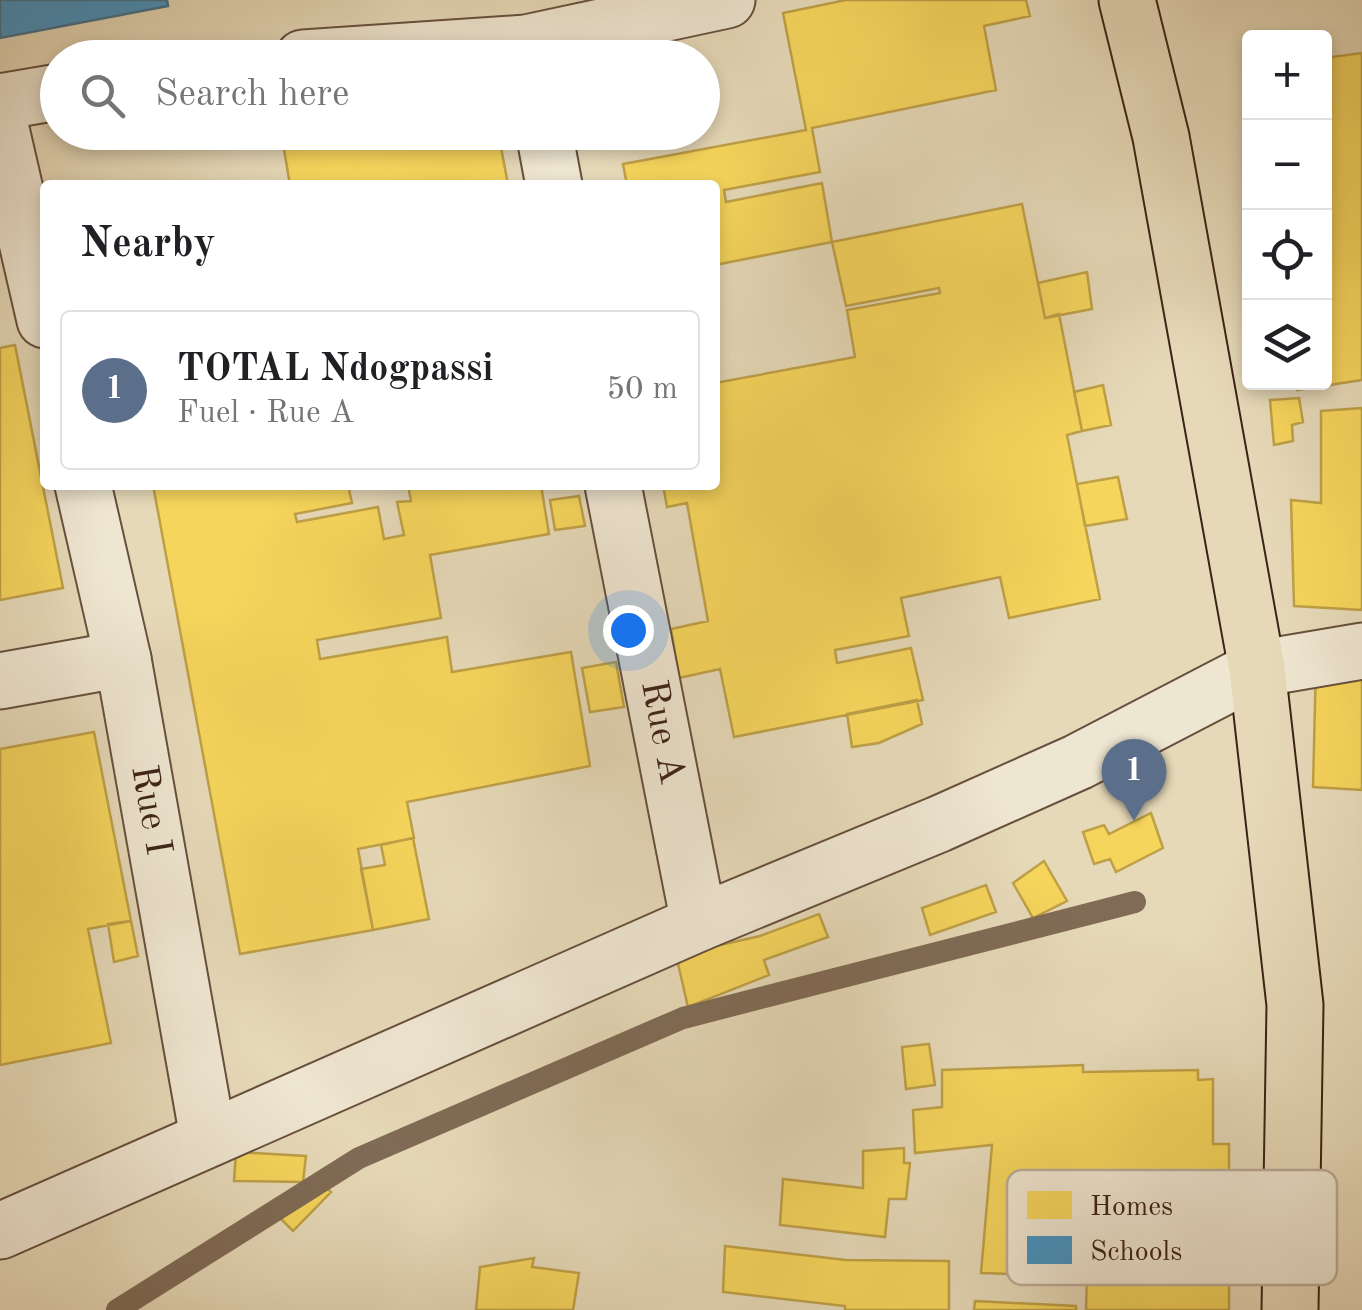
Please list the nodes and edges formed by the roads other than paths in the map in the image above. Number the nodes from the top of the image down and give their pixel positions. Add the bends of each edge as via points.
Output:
1 (727, 0) edge
2 (1126, 0) edge
3 (524, 33) edge
4 (462, 40) edge
5 (40, 95) edge
6 (0, 102) edge
7 (0, 125) edge
8 (547, 150) edge
9 (553, 180) edge
10 (40, 298) edge
11 (84, 490) edge
12 (614, 490) edge
13 (1362, 651) edge
14 (123, 658) junction
15 (1257, 669) junction
16 (0, 681) edge
17 (699, 924) junction
18 (208, 1138) junction
19 (1292, 1170) edge
20 (0, 1231) edge
21 (1290, 1285) edge
22 (1290, 1310) edge

1 - 3 street
2 - 15 main road via 1161,138
3 - 4 street
5 - 6 street
7 - 10 street
8 - 9 street
11 - 14 street, Rue I
12 - 17 street, Rue A
13 - 15 street
14 - 16 street
14 - 18 street, Rue I
15 - 17 street via 1078,762
15 - 19 main road via 1295,1005
17 - 18 street
18 - 20 street
21 - 22 main road

